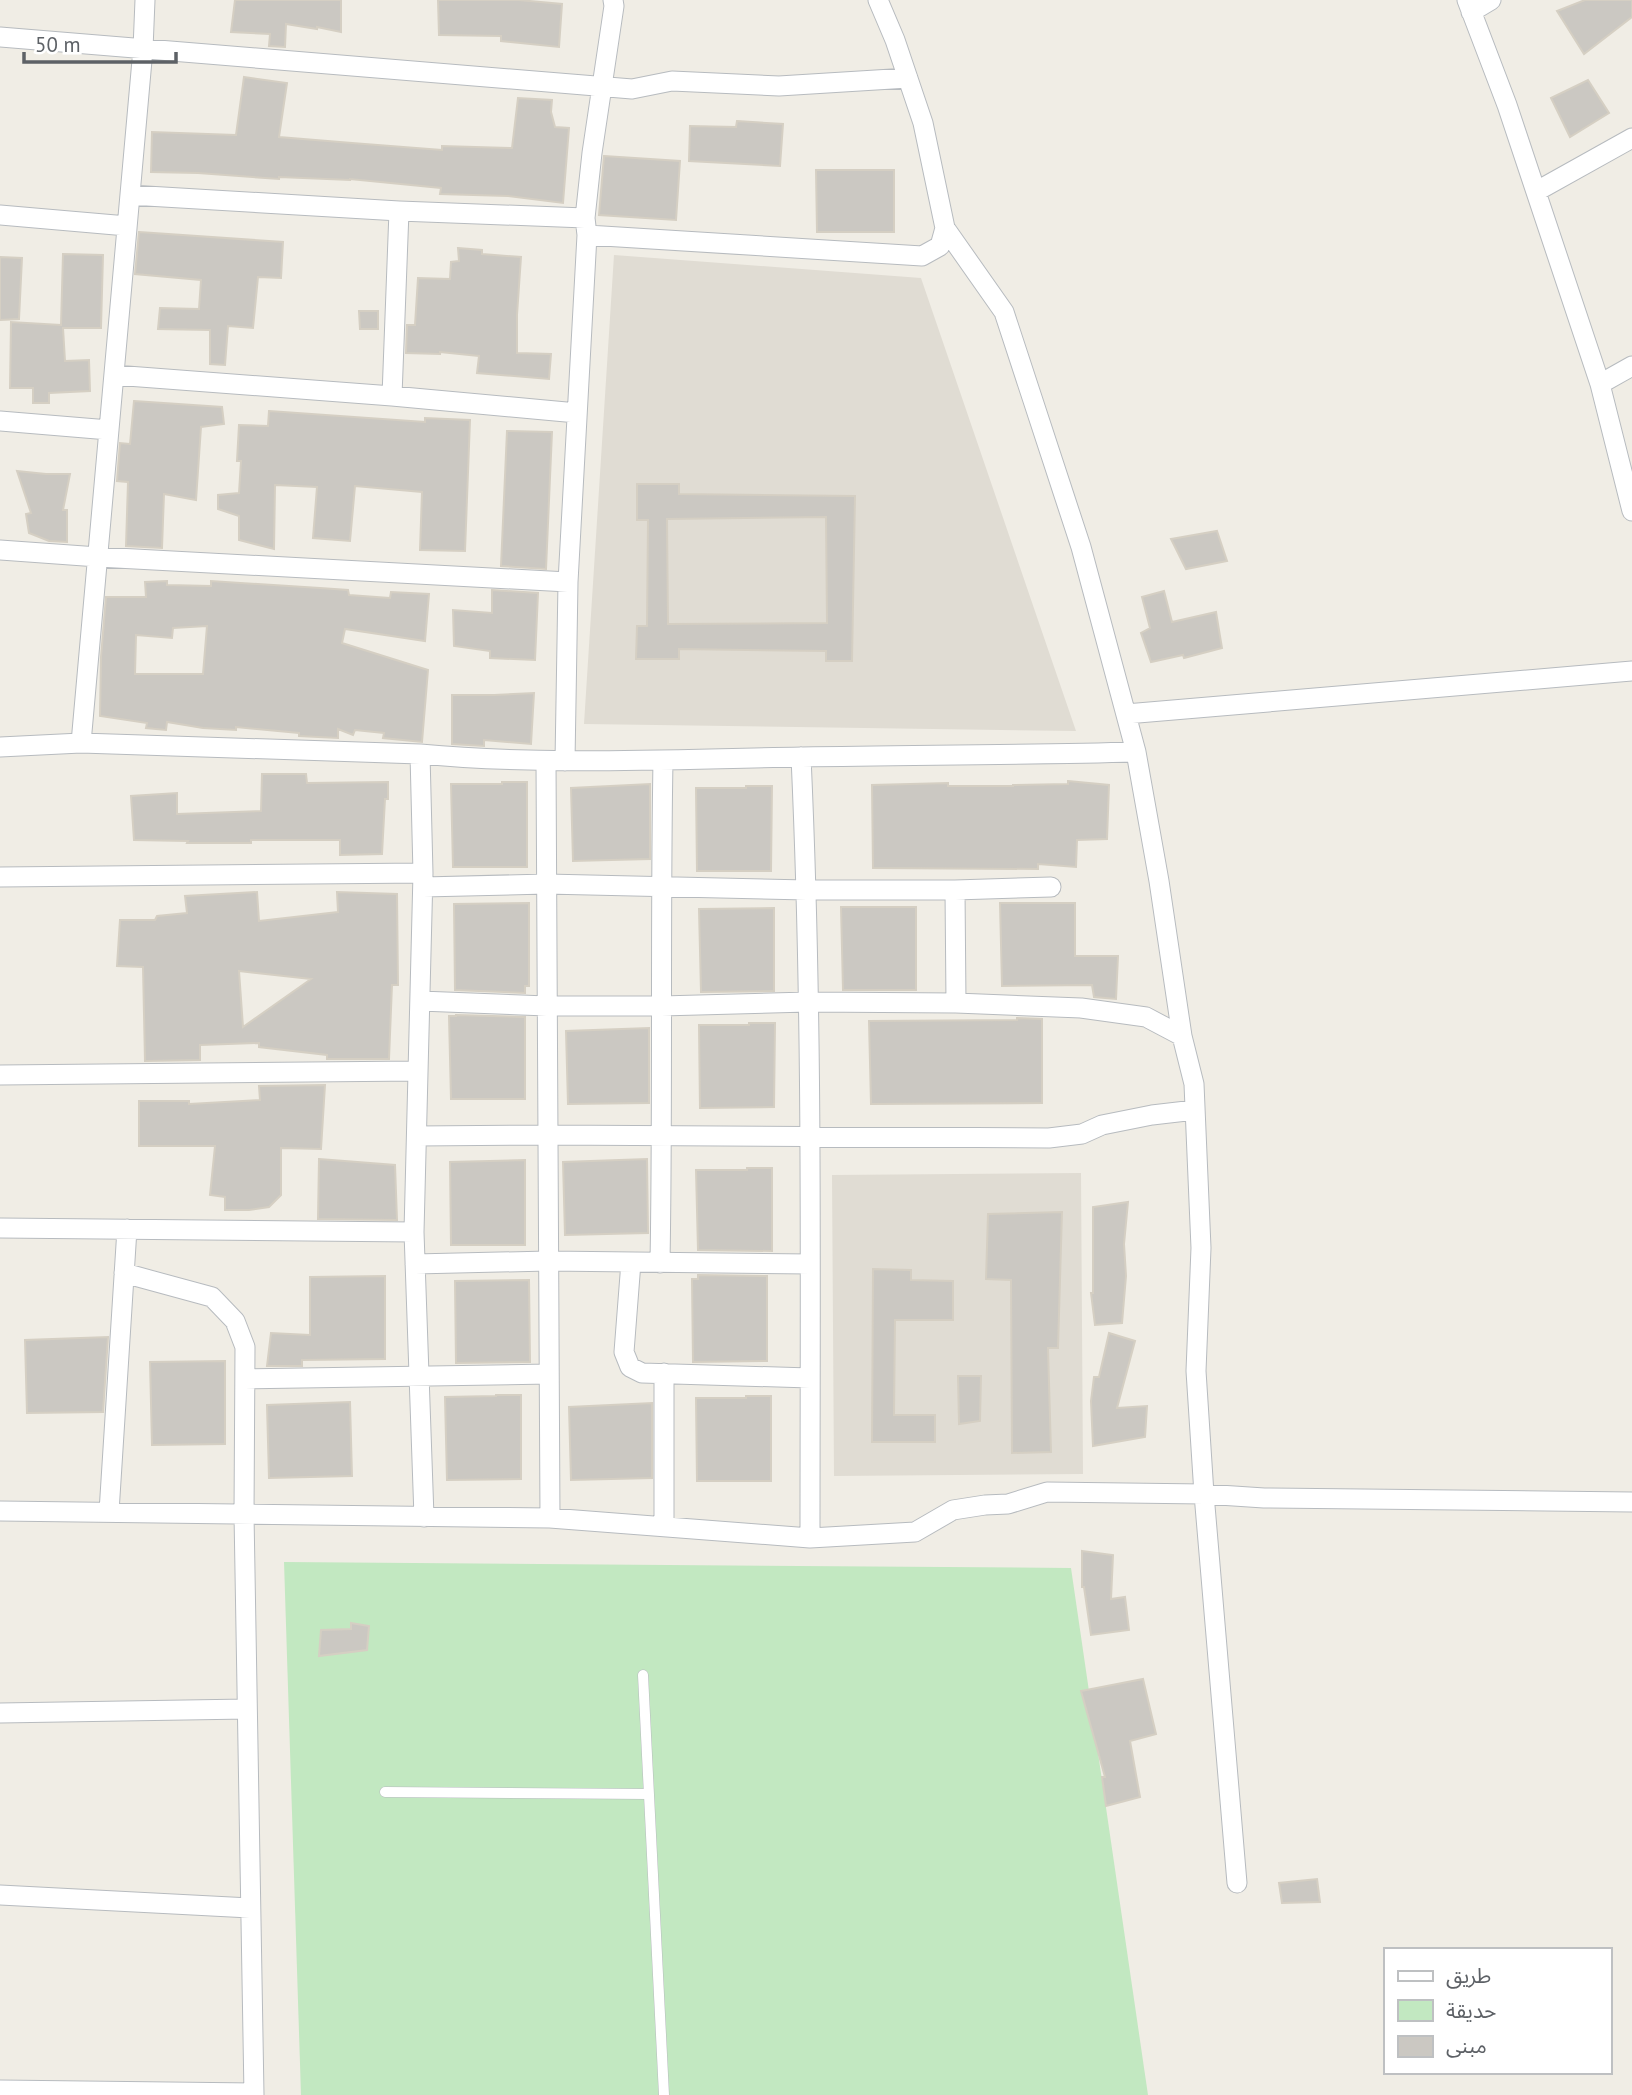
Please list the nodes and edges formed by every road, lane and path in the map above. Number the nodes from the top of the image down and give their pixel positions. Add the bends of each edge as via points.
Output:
1 (145, 0) edge
2 (613, 0) edge
3 (878, 0) edge
4 (1491, 0) edge
5 (1469, 6) edge
6 (0, 37) edge
7 (143, 49) junction
8 (908, 78) junction
9 (603, 85) junction
10 (1632, 138) edge
11 (1536, 191) junction
12 (130, 195) junction
13 (399, 211) junction
14 (0, 215) edge
15 (127, 226) junction
16 (586, 227) junction
17 (945, 228) junction
18 (1632, 366) edge
19 (114, 375) junction
20 (1600, 384) junction
21 (392, 396) junction
22 (577, 413) junction
23 (0, 421) edge
24 (109, 430) junction
25 (1632, 511) edge
26 (0, 550) edge
27 (98, 557) junction
28 (568, 582) junction
29 (1632, 671) edge
30 (1126, 714) junction
31 (81, 744) junction
32 (0, 747) edge
33 (1136, 752) junction
34 (420, 754) junction
35 (801, 757) junction
36 (555, 761) junction
37 (663, 761) junction
38 (0, 877) edge
39 (423, 880) junction
40 (546, 884) junction
41 (661, 887) junction
42 (1051, 887) dead end
43 (807, 890) junction
44 (955, 890) junction
45 (420, 1001) junction
46 (808, 1002) junction
47 (956, 1003) junction
48 (547, 1006) junction
49 (661, 1006) junction
50 (1182, 1036) junction
51 (418, 1071) junction
52 (0, 1075) edge
53 (1195, 1110) junction
54 (548, 1135) junction
55 (417, 1136) junction
56 (662, 1136) junction
57 (809, 1137) junction
58 (0, 1228) edge
59 (127, 1229) junction
60 (414, 1232) junction
61 (548, 1261) junction
62 (631, 1262) junction
63 (660, 1263) junction
64 (415, 1264) junction
65 (810, 1264) junction
66 (124, 1273) junction
67 (664, 1373) junction
68 (549, 1374) junction
69 (419, 1377) junction
70 (245, 1378) junction
71 (810, 1378) junction
72 (1204, 1494) junction
73 (1632, 1502) edge
74 (0, 1511) edge
75 (109, 1513) junction
76 (244, 1514) junction
77 (424, 1517) junction
78 (550, 1518) junction
79 (664, 1527) junction
80 (810, 1538) junction
81 (643, 1675) dead end
82 (247, 1709) junction
83 (0, 1713) edge
84 (385, 1792) dead end
85 (649, 1794) junction
86 (1237, 1884) dead end
87 (0, 1895) edge
88 (250, 1908) junction
89 (0, 2090) edge
90 (254, 2094) edge
91 (664, 2095) edge

1 - 7 street
2 - 9 street
3 - 8 street
4 - 5 street
5 - 11 street
6 - 7 street
7 - 9 street
7 - 12 street
8 - 9 street via 779,86 686,81 632,89
8 - 17 street via 923,123
9 - 16 street
10 - 11 street
11 - 20 street
12 - 13 street
12 - 15 street
13 - 16 street
13 - 21 street
14 - 15 street
15 - 19 street
16 - 17 street via 922,256 940,246
16 - 22 street
17 - 30 street via 1004,312 1081,547
18 - 20 street
19 - 21 street
19 - 24 street
20 - 25 street
21 - 22 street
22 - 28 street
23 - 24 street
24 - 27 street
26 - 27 street
27 - 28 street
27 - 31 street
28 - 36 street
29 - 30 street
30 - 33 street
31 - 32 street
31 - 34 street
33 - 35 street
33 - 50 street
34 - 36 street
34 - 39 street
35 - 37 street
35 - 43 street
36 - 37 street
36 - 40 street
37 - 41 street
38 - 39 street
39 - 40 street
39 - 45 street
40 - 41 street
40 - 48 street
41 - 43 street
41 - 49 street
42 - 44 street
43 - 44 street
43 - 46 street
44 - 47 street
45 - 48 street
45 - 51 street
46 - 47 street
46 - 49 street
46 - 57 street
47 - 50 street via 1115,1012 1146,1017
48 - 49 street
48 - 54 street
49 - 56 street
50 - 53 street via 1194,1084
51 - 52 street
51 - 55 street
53 - 57 street via 1049,1138
53 - 72 street via 1202,1248 1196,1371
54 - 55 street
54 - 56 street
54 - 61 street
55 - 60 street
56 - 57 street
56 - 63 street
57 - 65 street
58 - 59 street
59 - 60 street
59 - 66 street
60 - 64 street
61 - 62 street
61 - 64 street
61 - 68 street
62 - 63 street
62 - 67 street via 624,1352 630,1367 642,1373
63 - 65 street
64 - 69 street
65 - 71 street
66 - 70 street via 212,1297 236,1321 245,1347
66 - 75 street
67 - 71 street
67 - 79 street
68 - 69 street
68 - 78 street
69 - 70 street
69 - 77 street
70 - 76 street
71 - 80 street
72 - 73 street
72 - 80 street via 1046,1492 1008,1504 953,1510 915,1532
72 - 86 street
74 - 75 street
75 - 76 street
76 - 77 street
76 - 82 street
77 - 78 street
78 - 79 street
79 - 80 street
81 - 85 lane
82 - 83 street
82 - 88 street
84 - 85 lane
85 - 91 lane
87 - 88 street
88 - 90 street
89 - 90 street

